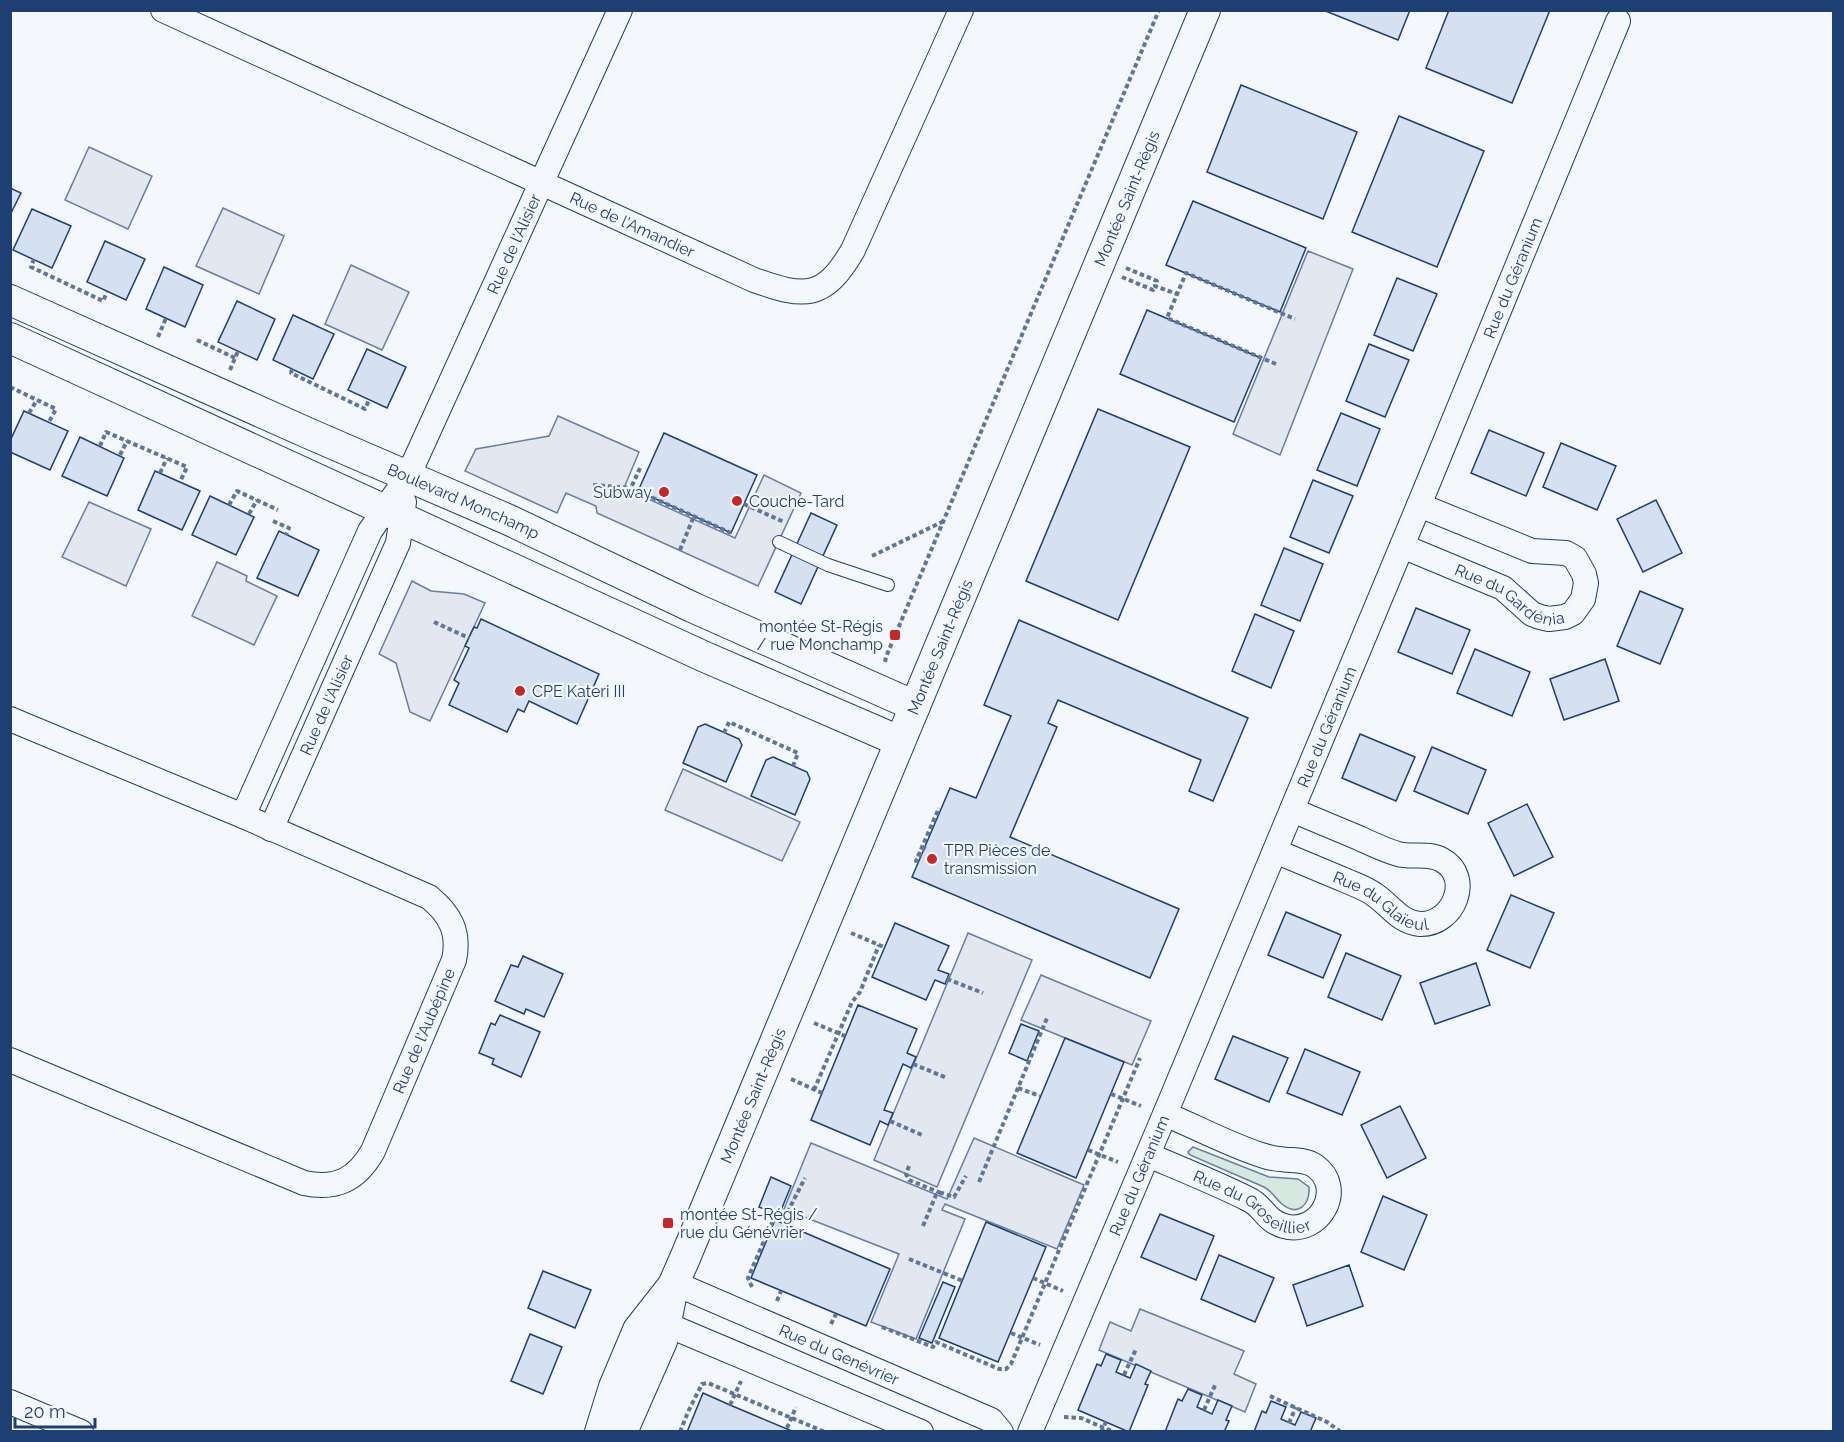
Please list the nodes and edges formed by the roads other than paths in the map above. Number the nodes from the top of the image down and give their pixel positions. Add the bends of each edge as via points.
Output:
1 (163, 10) edge
2 (620, 10) edge
3 (961, 10) edge
4 (1204, 10) edge
5 (1618, 21) dead end
6 (542, 183) junction
7 (10, 300) edge
8 (10, 338) edge
9 (408, 476) junction
10 (1419, 505) junction
11 (394, 513) junction
12 (778, 542) dead end
13 (1402, 546) junction
14 (888, 585) dead end
15 (915, 706) junction
16 (10, 719) edge
17 (899, 741) junction
18 (1292, 810) junction
19 (243, 816) junction
20 (271, 829) junction
21 (1275, 850) junction
22 (10, 1060) edge
23 (1154, 1110) junction
24 (1148, 1155) junction
25 (674, 1283) junction
26 (658, 1321) junction
27 (10, 1402) edge
28 (81, 1431) edge
29 (600, 1431) edge
30 (622, 1431) edge
31 (921, 1431) edge
32 (1001, 1431) edge
33 (1030, 1431) edge

1 - 6 street, Rue de l'Amandier
2 - 6 street, Rue de l'Alisier
3 - 6 street, Rue de l'Amandier via 853,250 832,280 820,289 794,292 754,280
4 - 15 street, Montée Saint-Régis
5 - 10 street, Rue du Géranium
6 - 9 street, Rue de l'Alisier
7 - 9 street, Boulevard Monchamp
8 - 11 street
9 - 11 street, Rue de l'Alisier
9 - 15 street, Boulevard Monchamp
10 - 13 street, Rue du Géranium
10 - 13 street, Rue du Gardénia via 1532,551 1566,553 1575,558 1586,583 1583,599 1566,617 1540,617 1503,588
11 - 17 street via 705,657
11 - 19 street, Rue de l'Alisier via 370,531
11 - 20 street, Rue de l'Alisier via 398,543
12 - 14 lane via 828,565
13 - 18 street, Rue du Géranium
15 - 17 street, Montée Saint-Régis
16 - 19 street, Rue de l'Aubépine
17 - 25 street, Montée Saint-Régis
18 - 21 street, Rue du Géranium
18 - 21 street, Rue du Glaïeul via 1400,855 1434,856 1442,860 1455,872 1456,900 1438,920 1420,924 1409,921 1371,892
19 - 20 street, Rue de l'Aubépine
20 - 22 street, Rue de l'Aubépine via 429,897 448,916 456,938 454,960 373,1151 355,1174 341,1182 304,1183
21 - 23 street, Rue du Géranium
23 - 24 street, Rue du Géranium
23 - 24 street, Rue du Groseillier via 1255,1153 1307,1162 1322,1172 1328,1200 1311,1224 1282,1226 1271,1221 1251,1200
24 - 33 street, Rue du Géranium
25 - 26 street, Montée Saint-Régis
25 - 32 street, Rue du Genévrier via 991,1420
26 - 29 street, Montée Saint-Régis via 638,1330
26 - 30 street, Montée Saint-Régis via 662,1341
26 - 31 street
27 - 28 street

